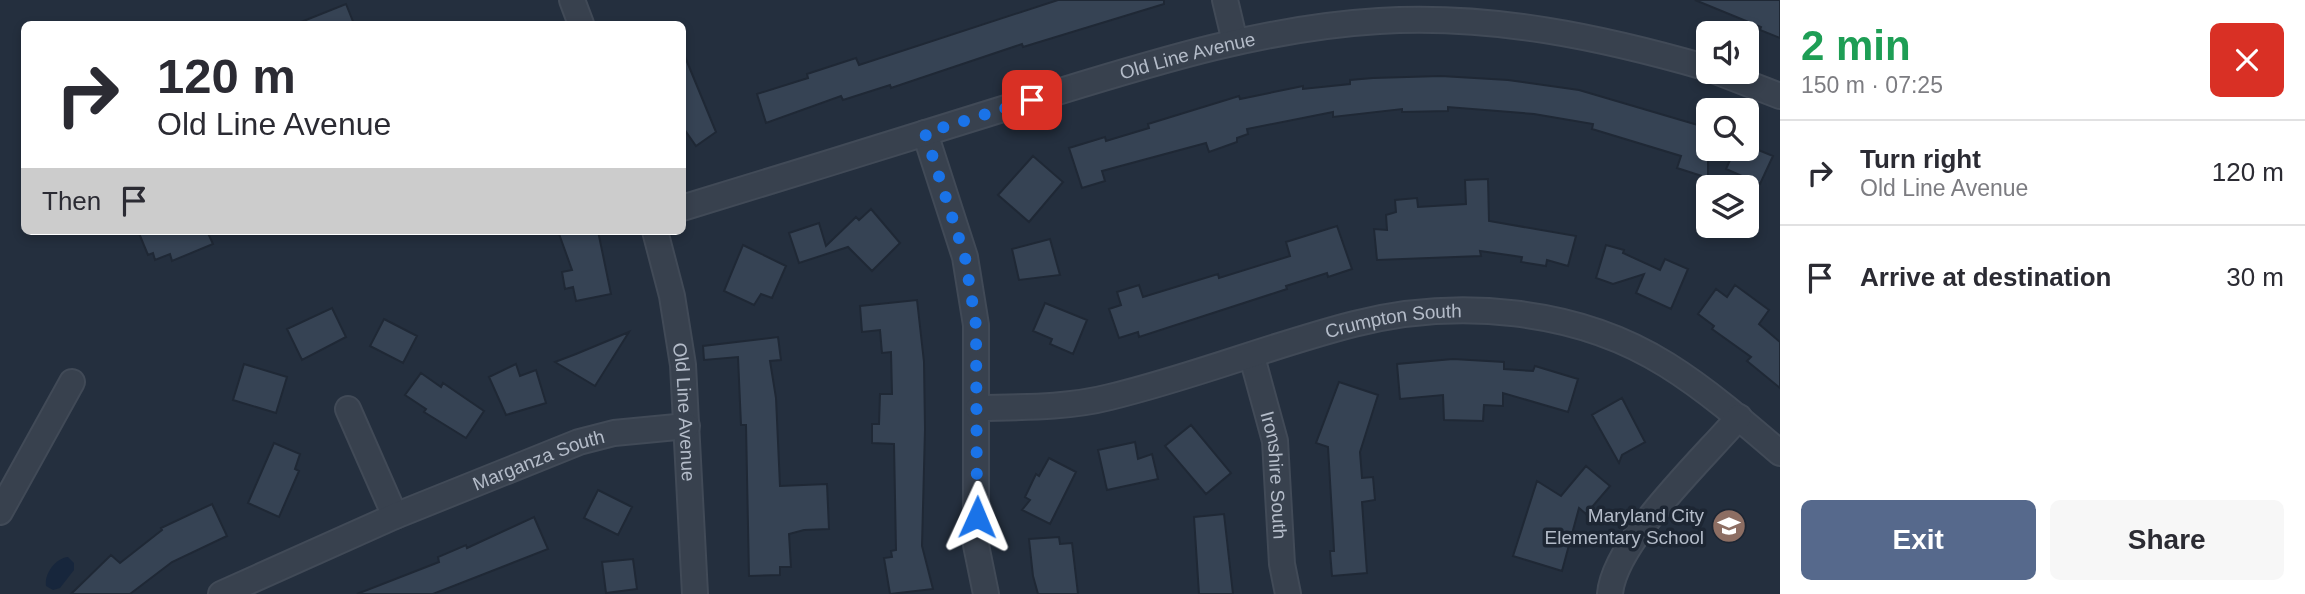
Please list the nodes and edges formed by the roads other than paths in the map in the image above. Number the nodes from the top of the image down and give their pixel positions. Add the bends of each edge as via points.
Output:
1 (572, 0) edge
2 (1225, 0) edge
3 (580, 21) edge
4 (1235, 42) junction
5 (1696, 64) edge
6 (1749, 84) edge
7 (1780, 96) edge
8 (925, 133) junction
9 (686, 207) edge
10 (656, 235) edge
11 (1252, 357) junction
12 (72, 382) dead end
13 (978, 408) junction
14 (348, 409) dead end
15 (1739, 417) junction
16 (687, 426) junction
17 (1780, 453) edge
18 (0, 512) edge
19 (395, 516) junction
20 (220, 594) edge
21 (695, 594) edge
22 (986, 594) edge
23 (1288, 594) edge
24 (1610, 594) edge

1 - 3 street
2 - 4 street
4 - 5 street, Old Line Avenue via 1307,27 1463,20 1626,44
4 - 8 street, Old Line Avenue
6 - 7 street
8 - 9 street, Old Line Avenue
8 - 13 street via 965,257 976,325
10 - 16 street, Old Line Avenue via 679,337
11 - 13 street, Crumpton South via 1109,398 1059,406
11 - 15 street, Crumpton South via 1354,324 1415,312 1533,316 1597,331 1666,364
11 - 23 street, Ironshire South via 1275,441
12 - 18 street
13 - 22 street via 976,545
14 - 19 street
15 - 17 street, Crumpton South
15 - 24 street via 1638,533 1620,559
16 - 19 street, Marganza South via 614,433 579,442
16 - 21 street, Old Line Avenue
19 - 20 street, Marganza South

